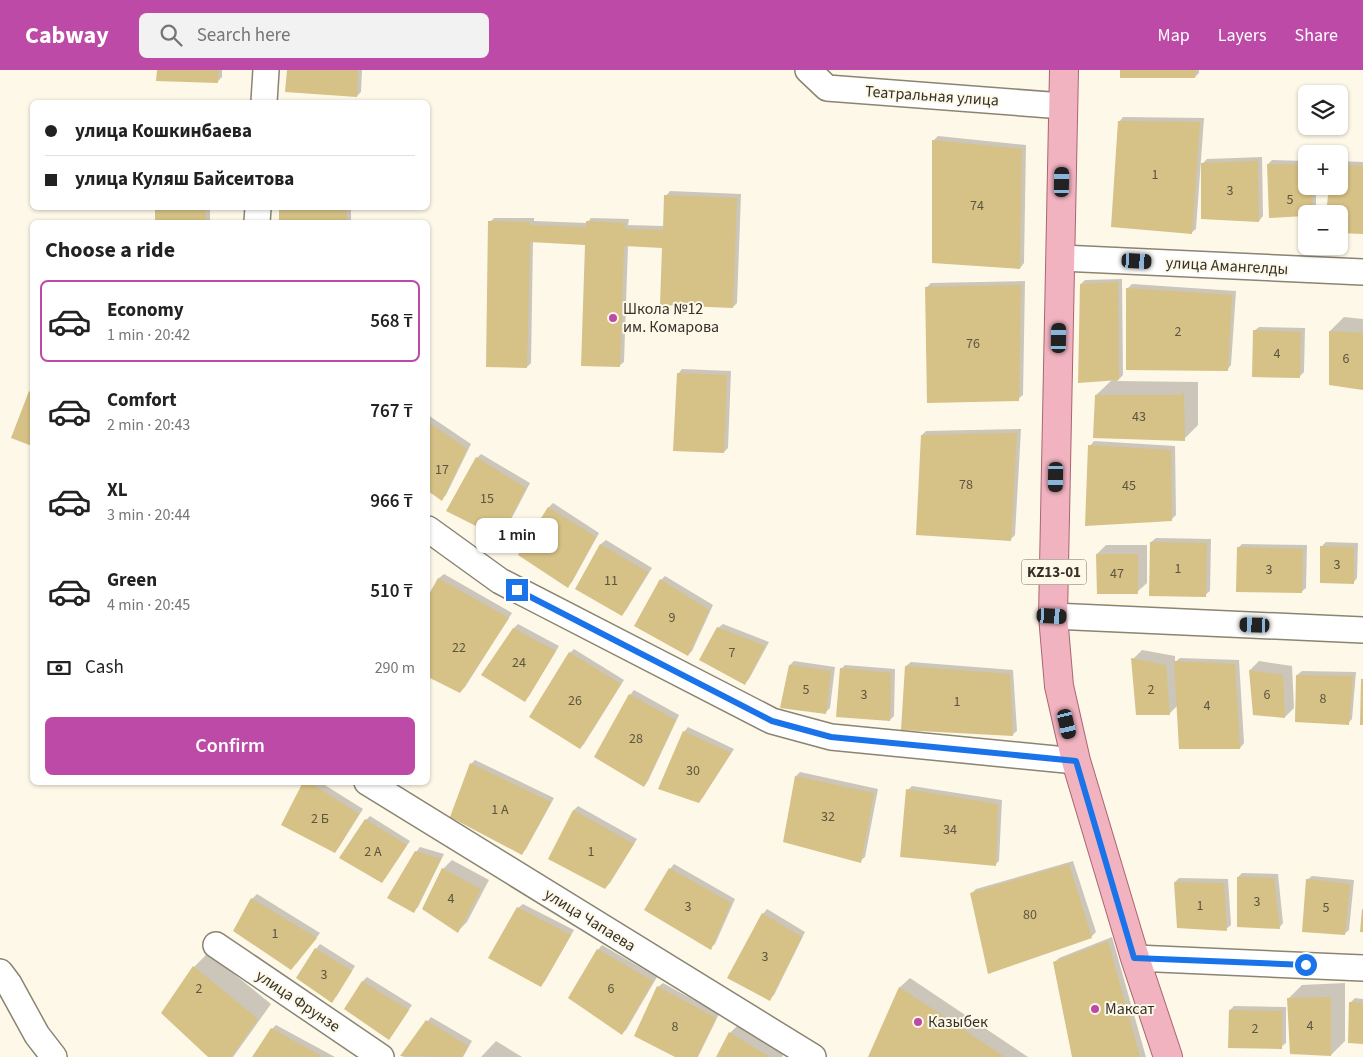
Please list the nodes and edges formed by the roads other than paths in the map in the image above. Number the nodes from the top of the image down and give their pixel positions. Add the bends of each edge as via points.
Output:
1 (266, 70) edge
2 (808, 70) edge
3 (1064, 70) edge
4 (264, 100) edge
5 (1062, 106) junction
6 (1061, 258) junction
7 (1363, 272) edge
8 (430, 530) edge
9 (1052, 616) junction
10 (1363, 630) edge
11 (1076, 761) junction
12 (372, 785) edge
13 (216, 945) dead end
14 (1134, 958) junction
15 (1363, 968) edge
16 (0, 972) edge
17 (376, 1056) edge
18 (54, 1057) edge
19 (813, 1057) edge
20 (1168, 1057) edge

1 - 4 street
2 - 5 street, Театральная улица via 827,88
3 - 5 main road, KZ13-01
5 - 6 main road, KZ13-01
6 - 7 street, улица Амангелды
6 - 9 main road, KZ13-01
8 - 11 street via 500,581 772,721 831,737
9 - 10 street
9 - 11 main road, KZ13-01 via 1059,686
11 - 14 main road, KZ13-01
12 - 19 street, улица Чапаева
13 - 17 street, улица Фрунзе
14 - 15 street
14 - 20 main road, KZ13-01
16 - 18 street via 37,1035

